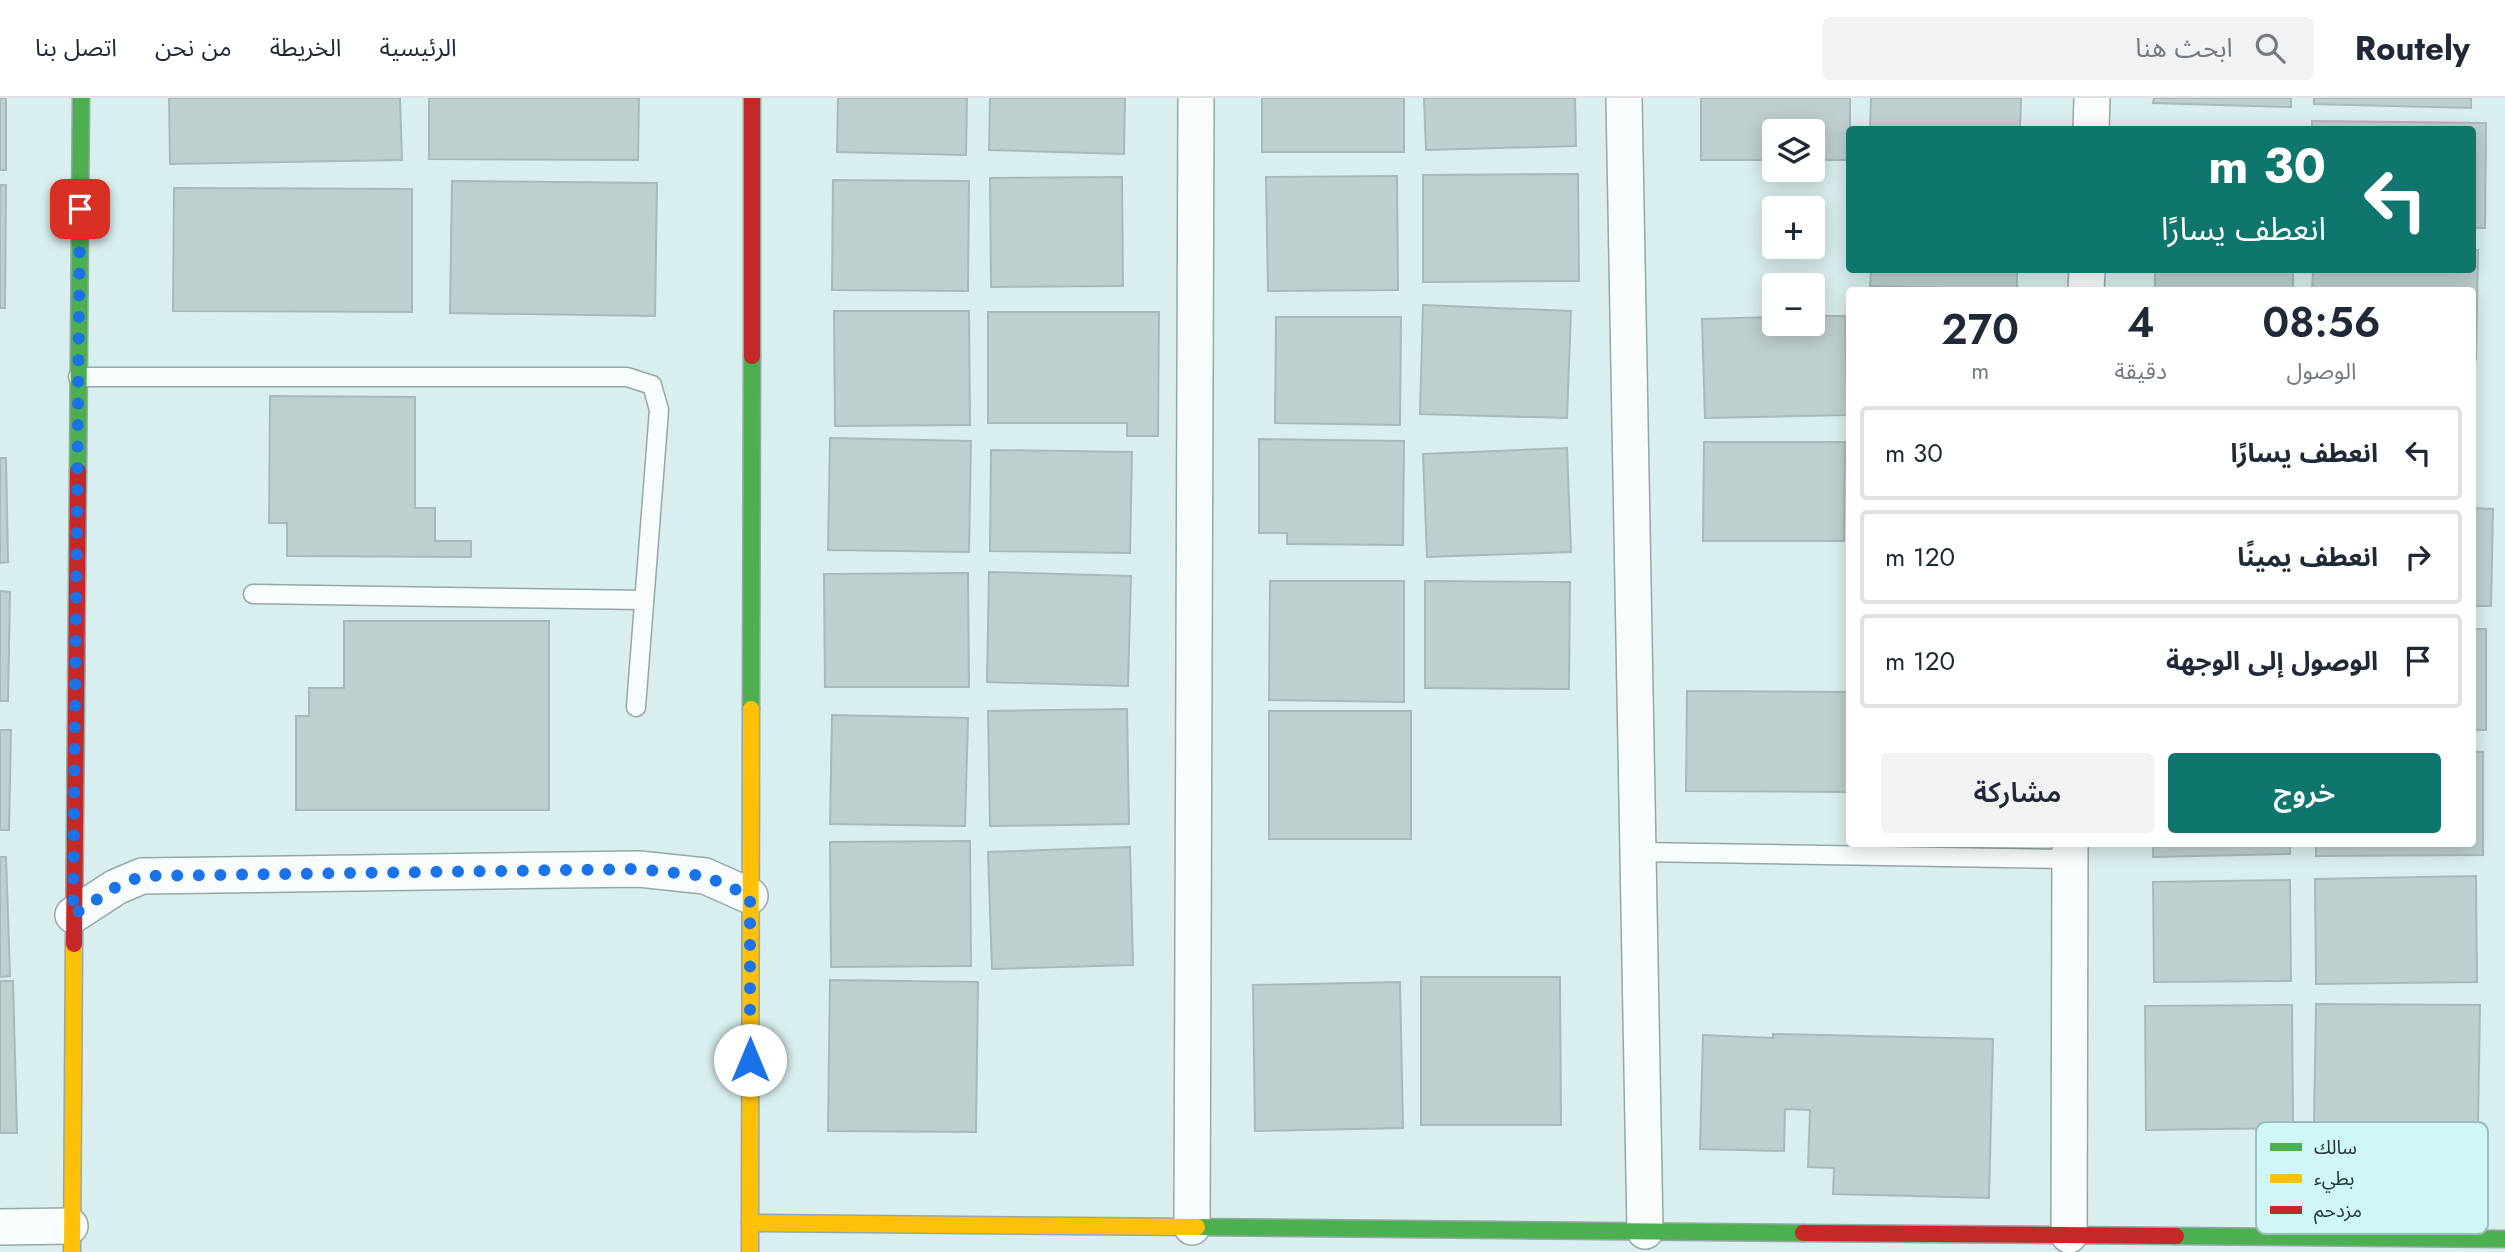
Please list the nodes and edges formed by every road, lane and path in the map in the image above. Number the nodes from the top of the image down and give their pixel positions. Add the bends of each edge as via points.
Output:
1 (81, 98) edge
2 (752, 98) edge
3 (1196, 98) edge
4 (1624, 98) edge
5 (2092, 98) edge
6 (2091, 126) edge
7 (78, 377) junction
8 (253, 594) dead end
9 (644, 600) junction
10 (636, 707) dead end
11 (2070, 851) edge
12 (1638, 852) junction
13 (750, 896) junction
14 (73, 915) junction
15 (750, 1223) junction
16 (0, 1227) edge
17 (1192, 1227) junction
18 (1645, 1231) junction
19 (2069, 1235) junction
20 (71, 1239) edge
21 (2505, 1239) edge
22 (750, 1252) edge

1 - 7 street
2 - 13 street
3 - 17 street
4 - 12 street
5 - 6 street
7 - 9 lane via 627,377 652,385 659,410
7 - 14 street
8 - 9 lane
9 - 10 lane
11 - 12 lane
11 - 19 street
12 - 18 street
13 - 14 street via 705,876 639,869 142,876
13 - 15 street
14 - 20 street
15 - 17 street
15 - 22 street
16 - 20 street
17 - 18 street
18 - 19 street
19 - 21 street

